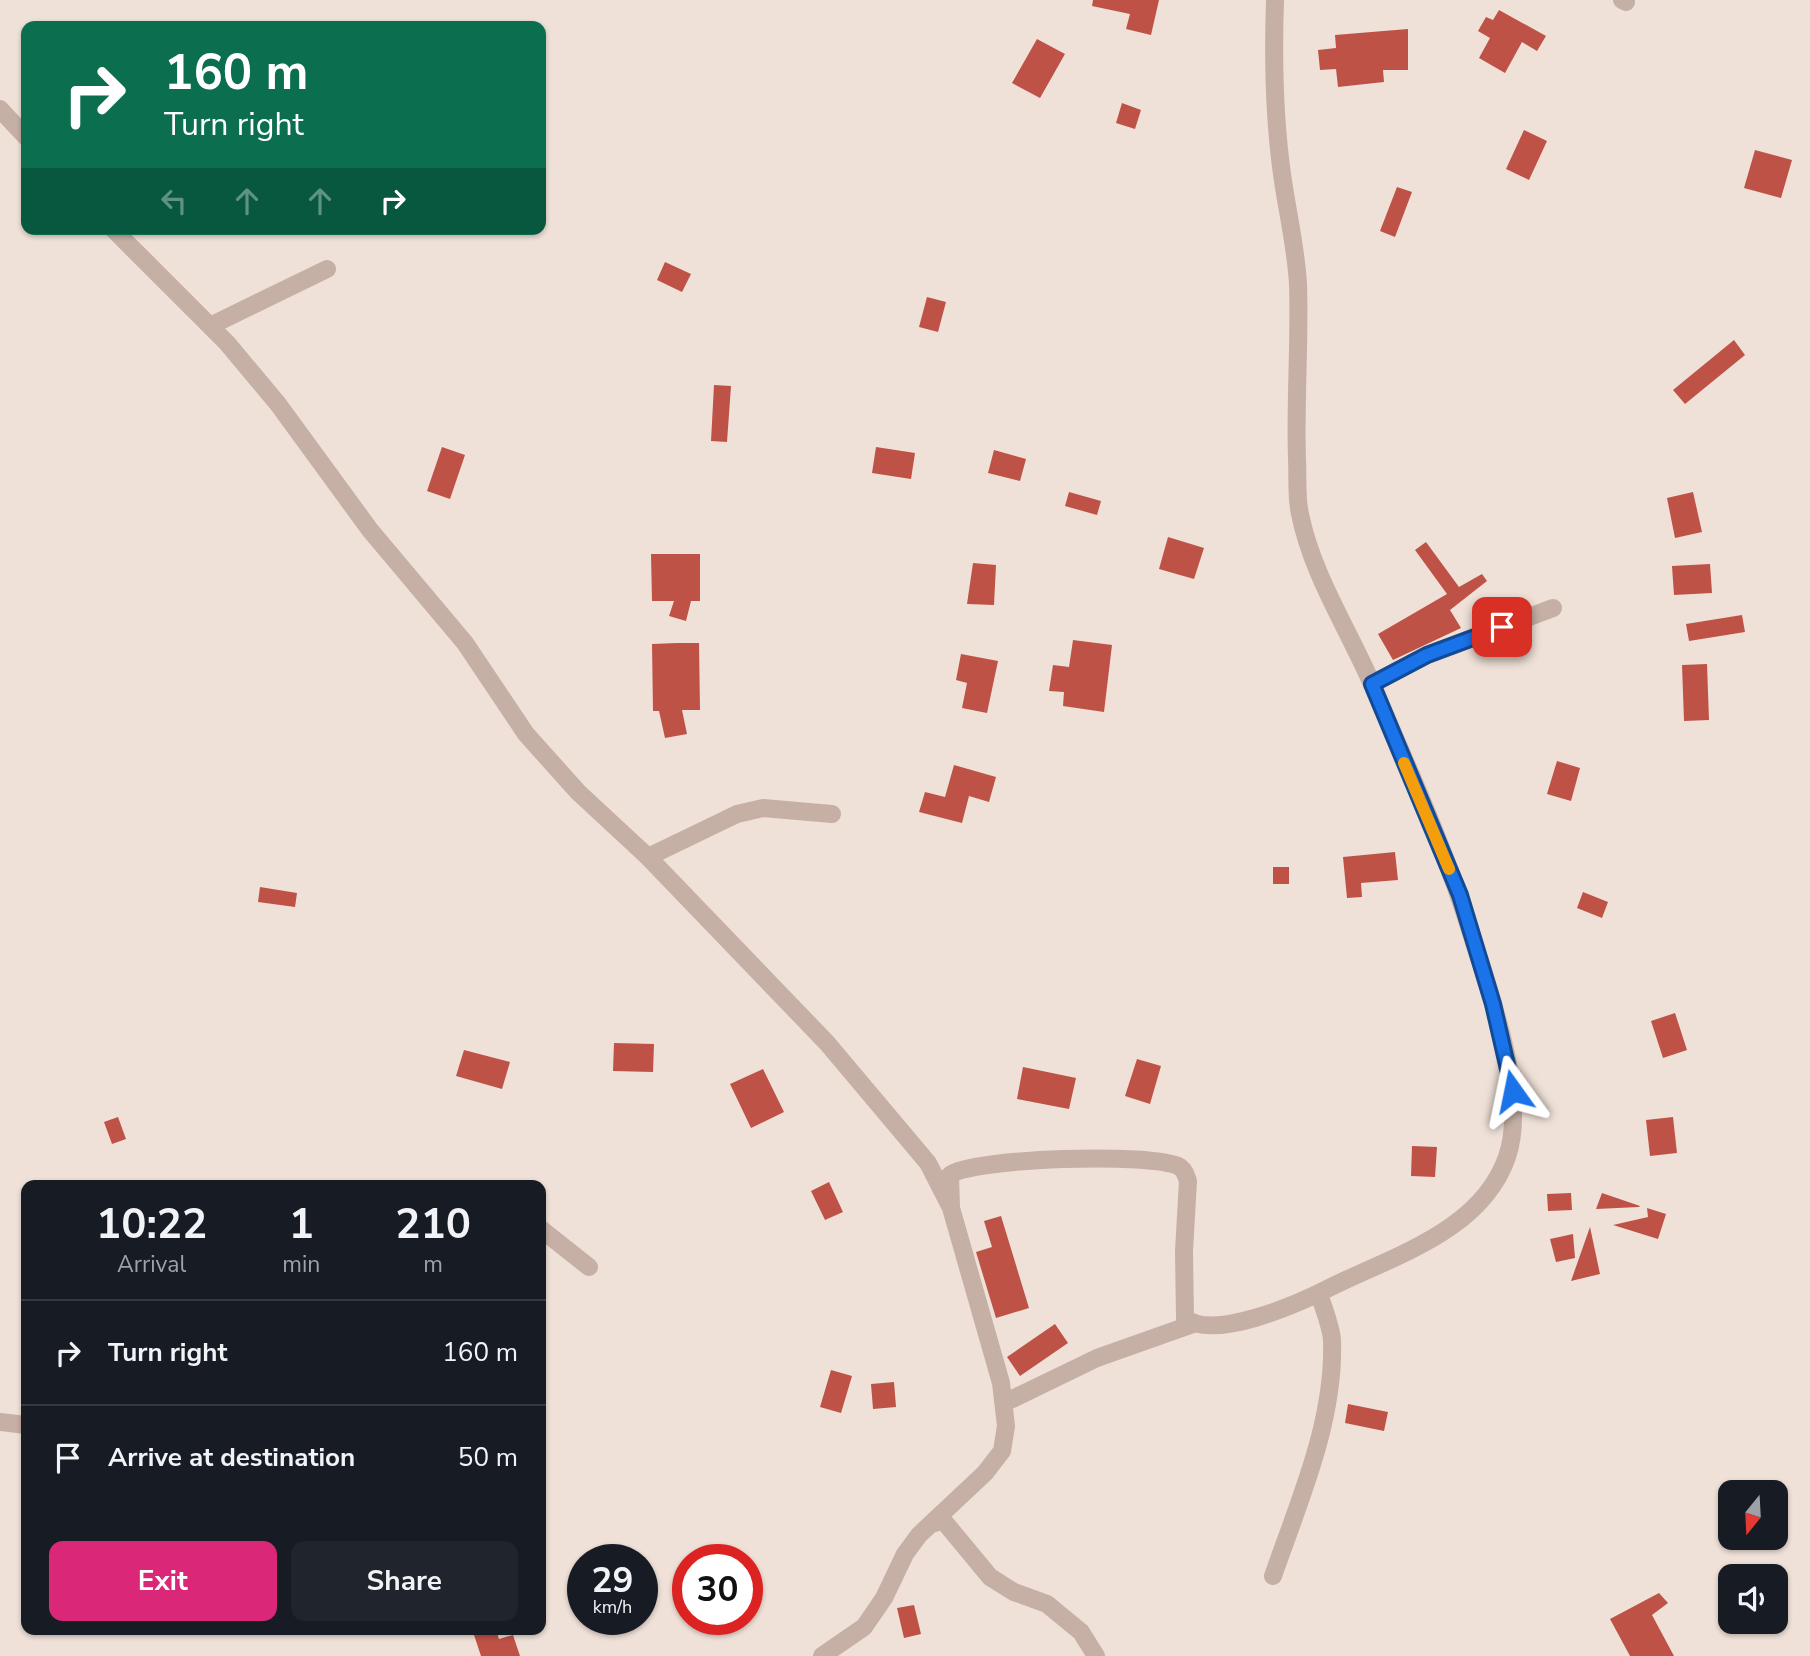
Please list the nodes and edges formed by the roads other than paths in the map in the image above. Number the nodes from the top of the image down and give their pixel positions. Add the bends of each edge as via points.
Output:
1 (1275, 0) edge
2 (0, 108) edge
3 (21, 131) edge
4 (119, 235) edge
5 (327, 269) dead end
6 (211, 326) junction
7 (1553, 608) dead end
8 (1372, 684) junction
9 (832, 814) dead end
10 (648, 857) junction
11 (951, 1208) junction
12 (546, 1233) edge
13 (589, 1267) dead end
14 (1319, 1293) junction
15 (1193, 1324) junction
16 (1004, 1403) junction
17 (0, 1422) edge
18 (21, 1424) edge
19 (935, 1522) junction
20 (1273, 1576) dead end
21 (822, 1656) edge
22 (1096, 1656) edge

1 - 8 street via 1275,97 1297,260 1299,512 1311,552
2 - 3 street
4 - 6 street
5 - 6 street
6 - 10 street via 278,404 370,530 465,643 526,734 578,792
7 - 8 street via 1427,655
8 - 14 street via 1460,895 1493,1004 1513,1091 1513,1122 1509,1154 1492,1191 1460,1221 1421,1245
9 - 10 street via 763,808 737,814
10 - 11 street via 827,1043 928,1163
11 - 15 street via 950,1175 982,1165 1130,1158 1179,1167 1188,1181 1184,1307 1185,1318
11 - 16 street
12 - 13 street
14 - 15 street via 1235,1323
14 - 20 street via 1332,1338 1329,1396 1316,1450
15 - 16 street via 1097,1358
16 - 19 street via 1002,1451
17 - 18 street
19 - 21 street via 905,1554 864,1627
19 - 22 street via 942,1519 990,1577 1048,1604 1081,1632

